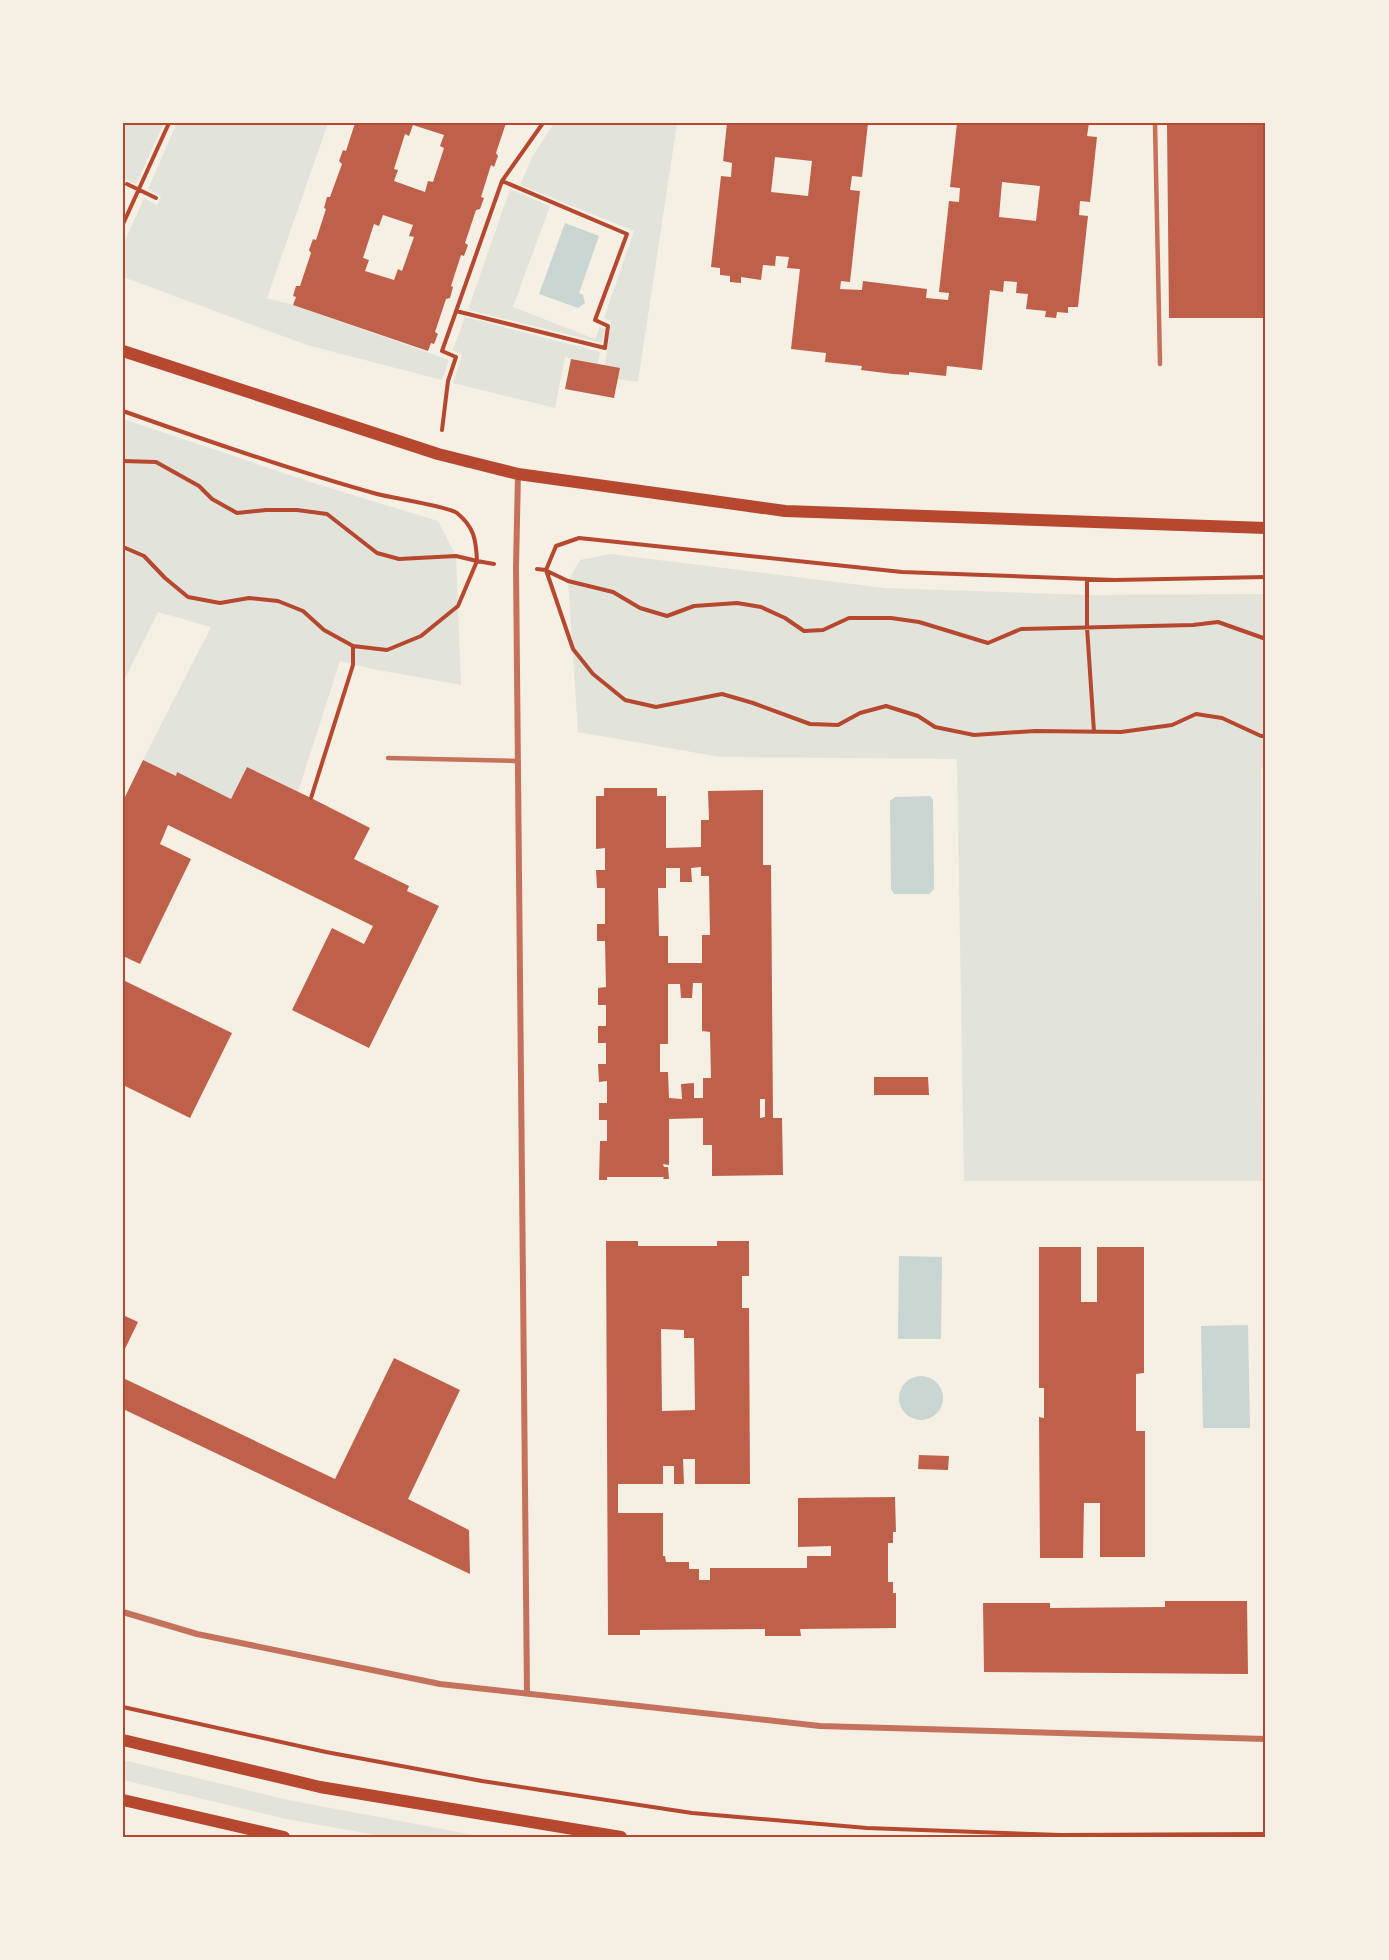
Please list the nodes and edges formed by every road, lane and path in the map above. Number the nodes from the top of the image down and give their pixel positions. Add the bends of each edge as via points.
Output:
1 (169, 123) edge
2 (543, 123) edge
3 (1155, 123) edge
4 (502, 181) junction
5 (127, 184) dead end
6 (138, 190) junction
7 (156, 198) dead end
8 (123, 224) edge
9 (456, 311) junction
10 (123, 351) edge
11 (1160, 364) dead end
12 (123, 411) edge
13 (438, 454) junction
14 (123, 460) edge
15 (518, 474) junction
16 (1266, 528) edge
17 (123, 547) edge
18 (477, 561) junction
19 (516, 567) junction
20 (546, 570) junction
21 (1266, 577) edge
22 (1087, 579) junction
23 (1087, 627) junction
24 (1266, 639) edge
25 (353, 646) junction
26 (1094, 732) junction
27 (1266, 735) edge
28 (388, 758) dead end
29 (517, 761) junction
30 (310, 798) dead end
31 (123, 1612) edge
32 (527, 1693) junction
33 (123, 1707) edge
34 (1266, 1739) edge
35 (123, 1740) edge
36 (123, 1800) edge
37 (1266, 1834) edge
38 (284, 1837) edge
39 (621, 1837) edge

1 - 6 path
2 - 4 path
3 - 11 lane
4 - 9 path
4 - 9 path via 627,234 595,320 608,326 605,348
5 - 6 path
6 - 7 path
6 - 8 path
9 - 13 path via 442,351 456,357 448,381
10 - 13 main road
12 - 18 path via 378,494 455,511 472,529
13 - 15 main road
14 - 18 path via 156,462 237,513 297,510 327,514 377,553 399,559 456,556
15 - 16 main road via 784,511
15 - 19 street
17 - 25 path via 144,556 188,597 220,603 249,598 278,601 303,611 324,630
18 - 19 path
18 - 25 path via 458,606 421,636 387,650
19 - 20 path
19 - 29 street
20 - 22 path via 556,546 579,538 902,572
20 - 23 path via 613,592 640,608 667,616 694,606 737,603 761,607 804,631 823,630 849,618 891,618 920,622 988,643 1021,629
20 - 26 path via 573,649 593,674 625,700 656,707 722,694 810,724 838,725 860,713 886,706 918,716 935,727 974,735
21 - 22 path
22 - 23 path
23 - 24 path via 1218,622
23 - 26 path
25 - 30 path via 353,665
26 - 27 path via 1173,725 1196,714 1222,718
28 - 29 lane
29 - 32 street
31 - 32 street via 197,1634 440,1684
32 - 34 street via 820,1726
33 - 37 path via 337,1754 692,1813 901,1829 1061,1835
35 - 39 main road via 320,1787
36 - 38 main road

